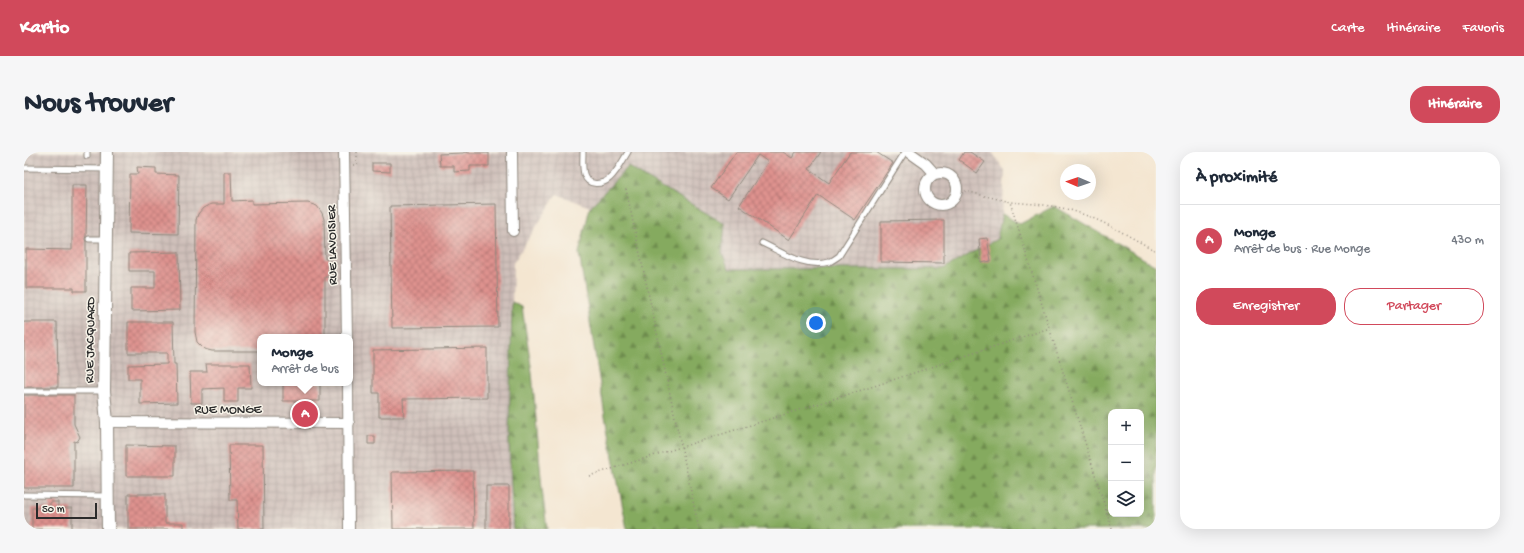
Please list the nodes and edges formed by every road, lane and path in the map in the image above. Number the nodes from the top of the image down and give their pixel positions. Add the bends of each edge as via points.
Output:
1 (107, 152) edge
2 (344, 152) edge
3 (512, 152) edge
4 (582, 152) edge
5 (628, 152) edge
6 (905, 152) edge
7 (909, 152) edge
8 (24, 168) edge
9 (107, 169) junction
10 (935, 174) junction
11 (626, 189) dead end
12 (957, 189) junction
13 (1010, 202) junction
14 (513, 231) dead end
15 (89, 239) dead end
16 (106, 239) junction
17 (762, 243) dead end
18 (1156, 251) edge
19 (1050, 328) junction
20 (347, 334) edge
21 (348, 386) edge
22 (24, 392) edge
23 (104, 392) junction
24 (107, 422) junction
25 (349, 423) junction
26 (682, 446) junction
27 (589, 476) dead end
28 (24, 495) edge
29 (108, 496) junction
30 (108, 529) edge
31 (349, 529) edge
32 (699, 529) edge
33 (1112, 529) edge

1 - 9 street, RUE JACQUARD
2 - 20 street, RUE LAVOISIER
3 - 14 street
4 - 5 lane via 584,175 588,181 602,184 611,177
6 - 17 lane via 839,256 830,262 804,262
7 - 10 street
8 - 9 lane
9 - 16 street, RUE JACQUARD
10 - 12 street via 950,176
10 - 12 street via 927,182 925,192 930,201 935,204 950,203
11 - 26 path
12 - 13 path
13 - 18 path via 1045,205 1081,213
13 - 19 path
15 - 16 lane
16 - 23 street, RUE JACQUARD
19 - 26 path
19 - 33 path
21 - 25 street
22 - 23 lane
23 - 24 street, RUE JACQUARD
24 - 25 street, RUE MONGE
24 - 29 street, RUE JACQUARD
25 - 31 street
26 - 27 path
26 - 32 path
28 - 29 lane
29 - 30 street, RUE JACQUARD

